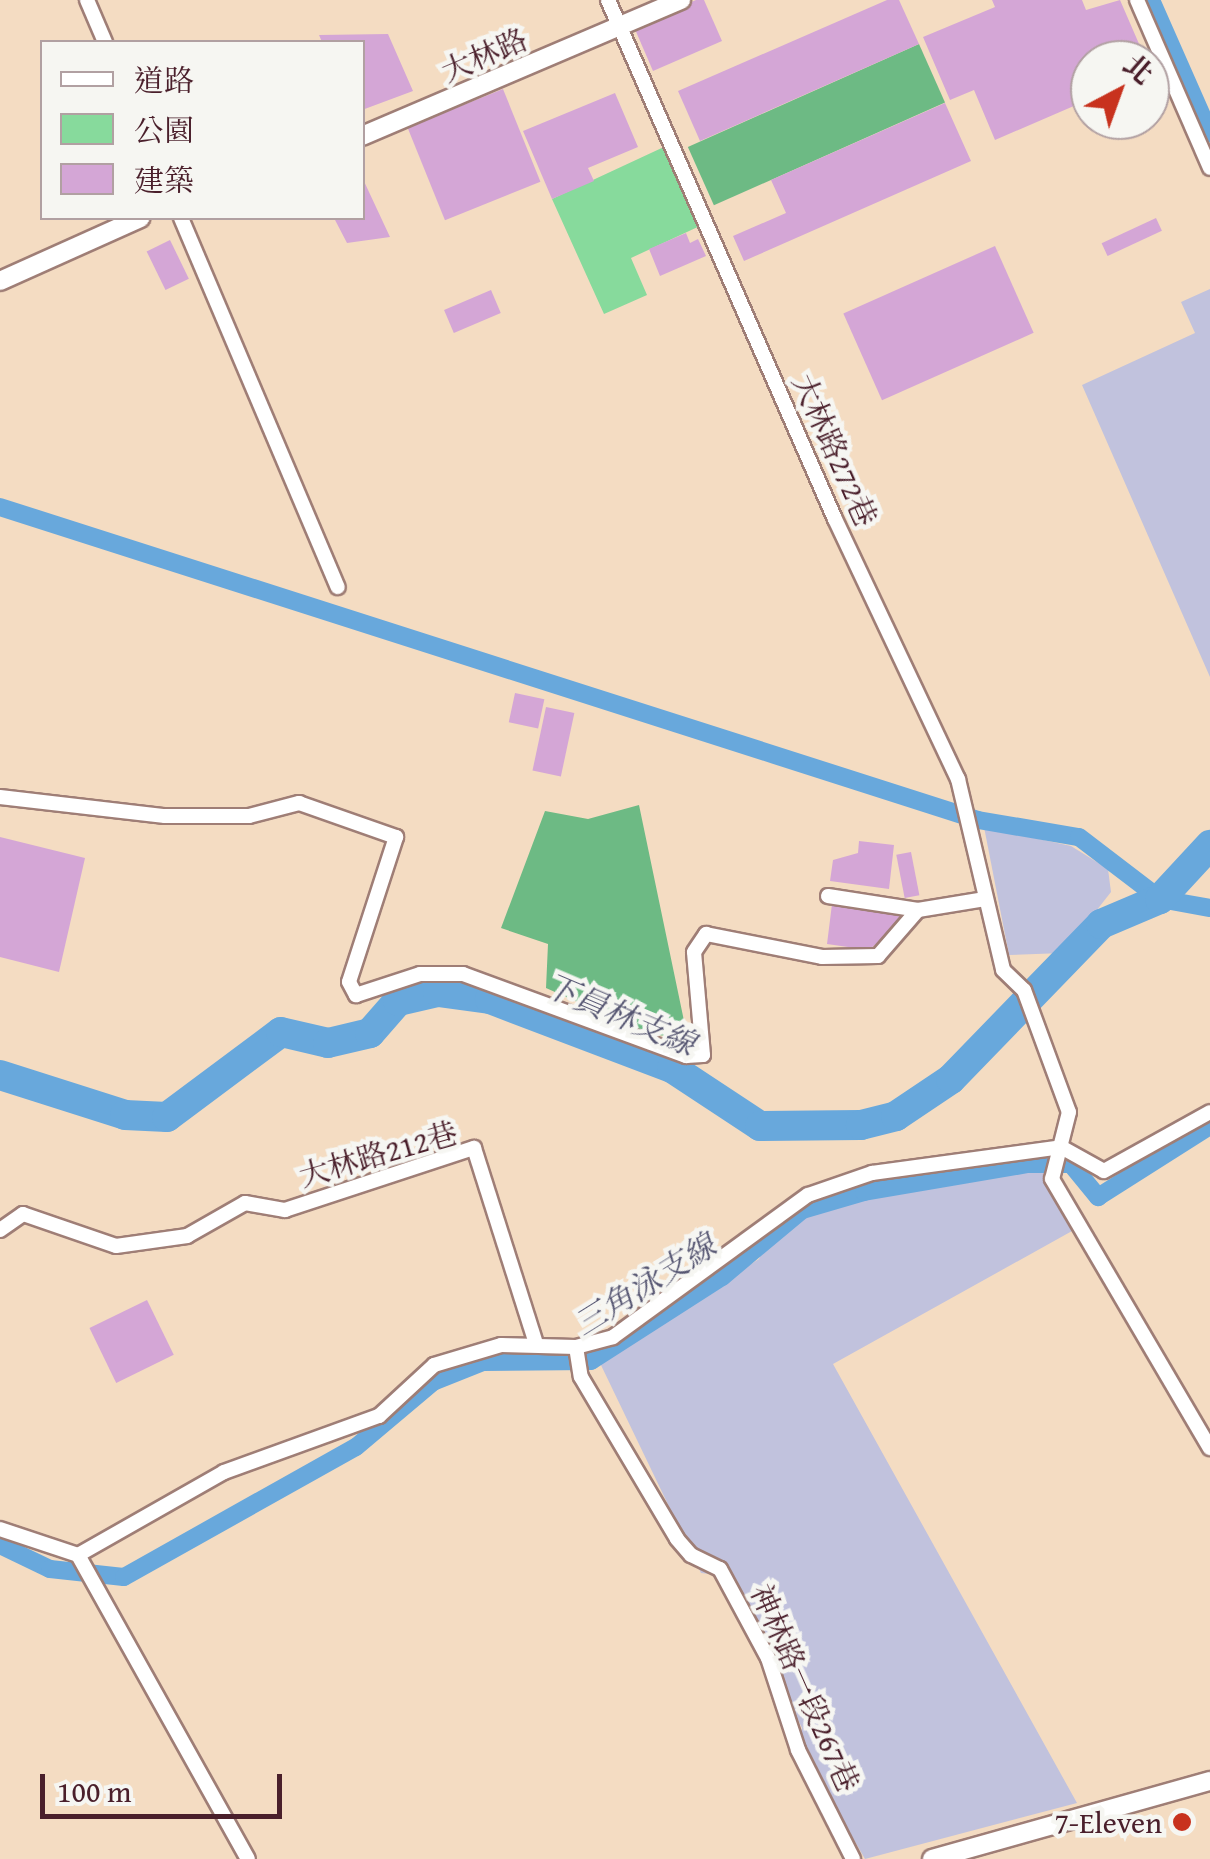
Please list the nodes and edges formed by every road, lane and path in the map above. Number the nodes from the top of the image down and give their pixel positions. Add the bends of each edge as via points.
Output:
1 (87, 0) edge
2 (608, 0) edge
3 (680, 0) edge
4 (1137, 0) edge
5 (620, 28) junction
6 (105, 40) edge
7 (365, 135) edge
8 (1210, 168) edge
9 (136, 220) edge
10 (182, 220) edge
11 (0, 281) edge
12 (338, 587) dead end
13 (0, 797) edge
14 (828, 896) dead end
15 (985, 900) junction
16 (918, 910) junction
17 (1210, 1112) edge
18 (1061, 1147) junction
19 (0, 1230) edge
20 (536, 1344) junction
21 (576, 1347) junction
22 (1210, 1448) edge
23 (0, 1529) edge
24 (78, 1555) junction
25 (1210, 1781) edge
26 (248, 1859) edge
27 (854, 1859) edge
28 (932, 1859) edge

1 - 6 street
2 - 5 street, 大林路272巷
3 - 5 street, 大林路
4 - 8 street
5 - 7 street, 大林路
5 - 15 street, 大林路272巷 via 835,519 958,779
9 - 11 street
10 - 12 street
13 - 16 street via 165,816 249,816 299,803 396,837 349,982 356,996 407,976 463,974 686,1056 703,1055 694,952 706,934 822,957 878,956
14 - 16 street
15 - 16 street
15 - 18 street, 大林路272巷 via 1004,970 1024,990 1069,1112
17 - 18 street via 1104,1171
18 - 21 street via 872,1173 808,1195 613,1337
18 - 22 street, 大林路272巷 via 1052,1180
19 - 20 street, 大林路212巷 via 23,1214 116,1246 187,1236 246,1203 286,1210 474,1148
20 - 21 street
20 - 24 street via 501,1345 434,1365 379,1416 224,1472
21 - 27 street, 神林路一段267巷 via 582,1377 677,1539 720,1570 768,1658 798,1750
23 - 24 street
24 - 26 street
25 - 28 street

